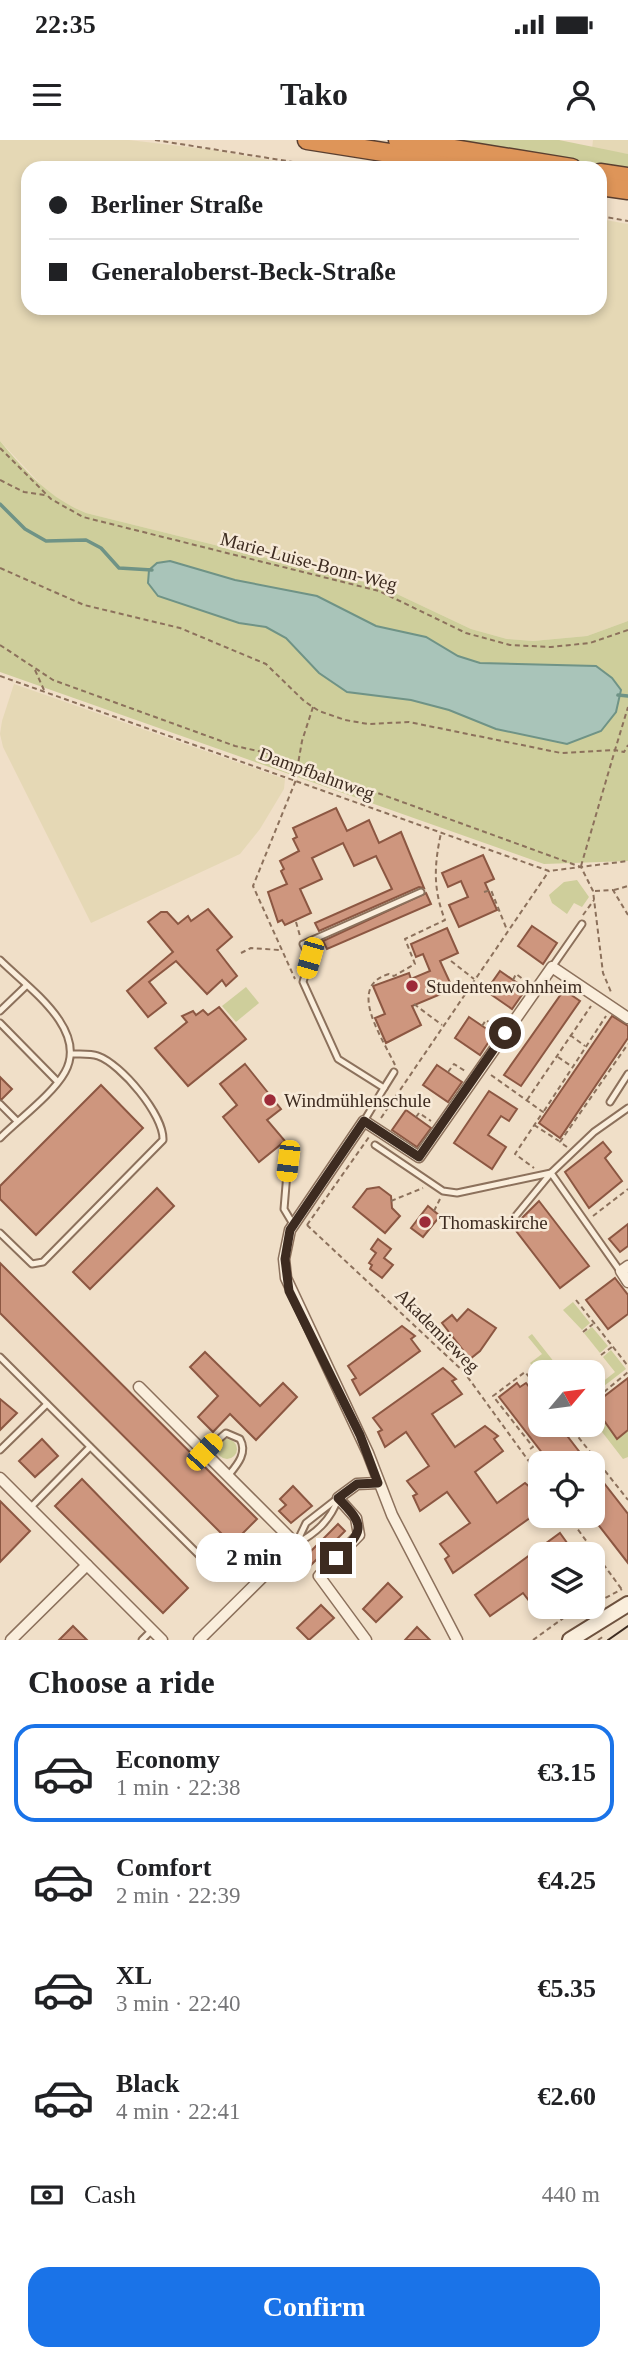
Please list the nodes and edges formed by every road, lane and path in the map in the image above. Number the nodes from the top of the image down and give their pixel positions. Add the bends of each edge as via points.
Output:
1 (155, 140) edge
2 (307, 140) edge
3 (398, 140) edge
4 (287, 161) edge
5 (440, 161) edge
6 (528, 161) edge
7 (607, 174) edge
8 (628, 177) edge
9 (607, 187) edge
10 (628, 190) edge
11 (607, 217) edge
12 (628, 221) edge
13 (0, 448) edge
14 (0, 480) edge
15 (46, 495) junction
16 (0, 568) edge
17 (628, 630) edge
18 (0, 645) edge
19 (35, 669) junction
20 (0, 676) edge
21 (44, 690) junction
22 (313, 707) junction
23 (628, 707) edge
24 (628, 745) edge
25 (615, 750) junction
26 (298, 764) junction
27 (296, 780) junction
28 (442, 832) junction
29 (628, 856) edge
30 (627, 861) edge
31 (581, 867) junction
32 (550, 871) junction
33 (628, 886) edge
34 (613, 890) junction
35 (593, 891) junction
36 (421, 892) dead end
37 (484, 892) dead end
38 (595, 899) junction
39 (628, 915) edge
40 (296, 922) dead end
41 (580, 922) joint
42 (507, 931) junction
43 (303, 944) junction
44 (280, 950) junction
45 (242, 953) dead end
46 (0, 960) edge
47 (451, 961) dead end
48 (552, 967) junction
49 (475, 980) junction
50 (513, 980) dead end
51 (303, 982) junction
52 (26, 986) junction
53 (536, 988) junction
54 (611, 994) dead end
55 (597, 997) junction
56 (414, 1004) dead end
57 (613, 1007) junction
58 (0, 1012) edge
59 (628, 1018) edge
60 (0, 1023) edge
61 (443, 1026) junction
62 (482, 1026) dead end
63 (505, 1033) junction
64 (570, 1035) junction
65 (628, 1044) edge
66 (586, 1046) junction
67 (71, 1054) junction
68 (556, 1056) junction
69 (572, 1067) junction
70 (482, 1069) junction
71 (403, 1071) dead end
72 (394, 1072) joint
73 (448, 1072) dead end
74 (628, 1074) edge
75 (410, 1075) junction
76 (475, 1079) junction
77 (57, 1081) junction
78 (384, 1088) junction
79 (527, 1100) junction
80 (610, 1102) dead end
81 (0, 1104) edge
82 (628, 1108) edge
83 (543, 1112) junction
84 (416, 1117) dead end
85 (17, 1121) junction
86 (364, 1121) junction
87 (534, 1125) junction
88 (441, 1127) junction
89 (374, 1128) junction
90 (0, 1138) edge
91 (560, 1142) junction
92 (375, 1145) dead end
93 (574, 1151) junction
94 (288, 1161) dead end
95 (551, 1173) junction
96 (543, 1174) junction
97 (433, 1184) junction
98 (628, 1189) edge
99 (443, 1191) junction
100 (391, 1201) dead end
101 (434, 1212) dead end
102 (514, 1218) dead end
103 (296, 1221) junction
104 (585, 1222) junction
105 (307, 1225) junction
106 (0, 1233) edge
107 (624, 1268) edge
108 (628, 1282) edge
109 (576, 1300) dead end
110 (594, 1323) junction
111 (583, 1332) dead end
112 (612, 1346) junction
113 (601, 1355) dead end
114 (0, 1357) edge
115 (628, 1366) edge
116 (628, 1373) edge
117 (528, 1376) edge
118 (139, 1387) dead end
119 (606, 1390) edge
120 (47, 1404) junction
121 (578, 1437) edge
122 (90, 1447) junction
123 (530, 1449) dead end
124 (0, 1450) edge
125 (204, 1452) junction
126 (528, 1460) edge
127 (228, 1476) junction
128 (0, 1478) edge
129 (378, 1483) junction
130 (338, 1498) junction
131 (628, 1500) edge
132 (30, 1508) junction
133 (577, 1528) edge
134 (296, 1544) junction
135 (203, 1559) dead end
136 (87, 1565) junction
137 (622, 1589) junction
138 (626, 1599) edge
139 (605, 1600) edge
140 (562, 1619) edge
141 (446, 1622) junction
142 (152, 1630) junction
143 (604, 1636) dead end
144 (11, 1640) edge
145 (142, 1640) edge
146 (162, 1640) edge
147 (200, 1640) edge
148 (366, 1640) edge
149 (451, 1640) edge
150 (457, 1640) edge
151 (533, 1640) edge
152 (570, 1640) edge
153 (598, 1640) edge

1 - 4 path
2 - 5 highway
3 - 6 highway
7 - 8 highway
9 - 10 highway
11 - 12 path
13 - 15 path, Marie-Luise-Bonn-Weg
14 - 15 path via 24,492
15 - 17 path, Marie-Luise-Bonn-Weg via 83,517 379,591 466,633 510,645 590,643
16 - 22 path via 84,605 180,628 266,664
18 - 19 path
19 - 21 path
19 - 26 path via 52,680
20 - 21 path, Dampfbahnweg
21 - 27 path, Dampfbahnweg
22 - 25 path via 345,720 409,722 561,752
22 - 26 path
23 - 25 path
24 - 25 path via 624,752
25 - 31 path
26 - 27 path
26 - 31 path
27 - 28 path, Dampfbahnweg
27 - 44 path via 253,886
28 - 32 path, Dampfbahnweg
28 - 72 path via 434,887 445,920 405,939 415,964 394,976 376,978 366,1002
29 - 30 path
30 - 31 path, Dampfbahnweg
31 - 32 path, Dampfbahnweg
31 - 35 path
32 - 42 path
33 - 34 path
34 - 35 path
34 - 39 path
35 - 38 path
36 - 43 lane
37 - 42 path via 491,890
38 - 41 path
38 - 54 path via 603,973
40 - 43 path
41 - 48 lane
42 - 49 path
43 - 51 lane via 310,958
44 - 45 path via 251,948
44 - 51 path via 292,978
46 - 52 lane
47 - 49 path
48 - 53 street
48 - 55 street
49 - 61 path
50 - 53 path via 516,974
51 - 78 lane via 338,1059
52 - 58 lane
52 - 67 lane via 66,1027
53 - 63 street
55 - 57 street
55 - 64 path
56 - 61 path
57 - 59 street
57 - 66 path
60 - 77 lane
61 - 75 path
62 - 63 path via 486,1020
63 - 70 street
64 - 66 path
64 - 68 path
65 - 91 path
66 - 69 path
67 - 77 lane
67 - 106 lane via 99,1056 111,1064 148,1102 162,1126 163,1140 43,1262 32,1264
68 - 69 path
68 - 79 path
69 - 83 path
70 - 76 street
70 - 79 path
71 - 75 path
72 - 78 lane
73 - 76 path via 454,1064
74 - 80 lane
75 - 89 path
76 - 88 street
77 - 85 lane
78 - 86 lane
79 - 83 path
81 - 85 lane
82 - 93 lane
83 - 87 path
84 - 88 path via 419,1113
85 - 90 lane
86 - 89 street
86 - 103 street
87 - 91 path
87 - 96 path via 514,1154
88 - 89 street via 419,1157
89 - 105 path
91 - 93 path
92 - 97 lane
93 - 95 lane
94 - 103 lane via 284,1209
95 - 96 lane
95 - 102 lane
95 - 104 lane
96 - 99 lane via 457,1193
97 - 99 lane
97 - 100 path
98 - 104 path
99 - 101 path
103 - 105 path, Akademieweg
103 - 129 street via 285,1259 289,1291 360,1435
104 - 107 lane
105 - 126 path, Akademieweg via 464,1373
107 - 108 street
109 - 110 path
110 - 111 path
110 - 112 path
112 - 113 path
112 - 115 path
114 - 120 lane
116 - 119 path
117 - 123 path via 525,1372 494,1396 533,1447
118 - 125 street
120 - 122 lane
120 - 124 lane
121 - 131 path
122 - 132 lane
122 - 135 lane
125 - 127 street
125 - 127 lane via 226,1433 240,1439 244,1450
127 - 134 street
128 - 132 street
129 - 130 street via 357,1484
129 - 141 street
130 - 134 lane via 306,1523
130 - 134 lane via 332,1516
130 - 148 street via 356,1518 359,1535 319,1576
132 - 136 street
133 - 137 path
134 - 147 street
136 - 142 street
136 - 144 street
137 - 138 path
137 - 139 path
138 - 152 main road
140 - 151 path
141 - 149 street
141 - 150 street
142 - 145 lane
142 - 146 street
143 - 153 path

